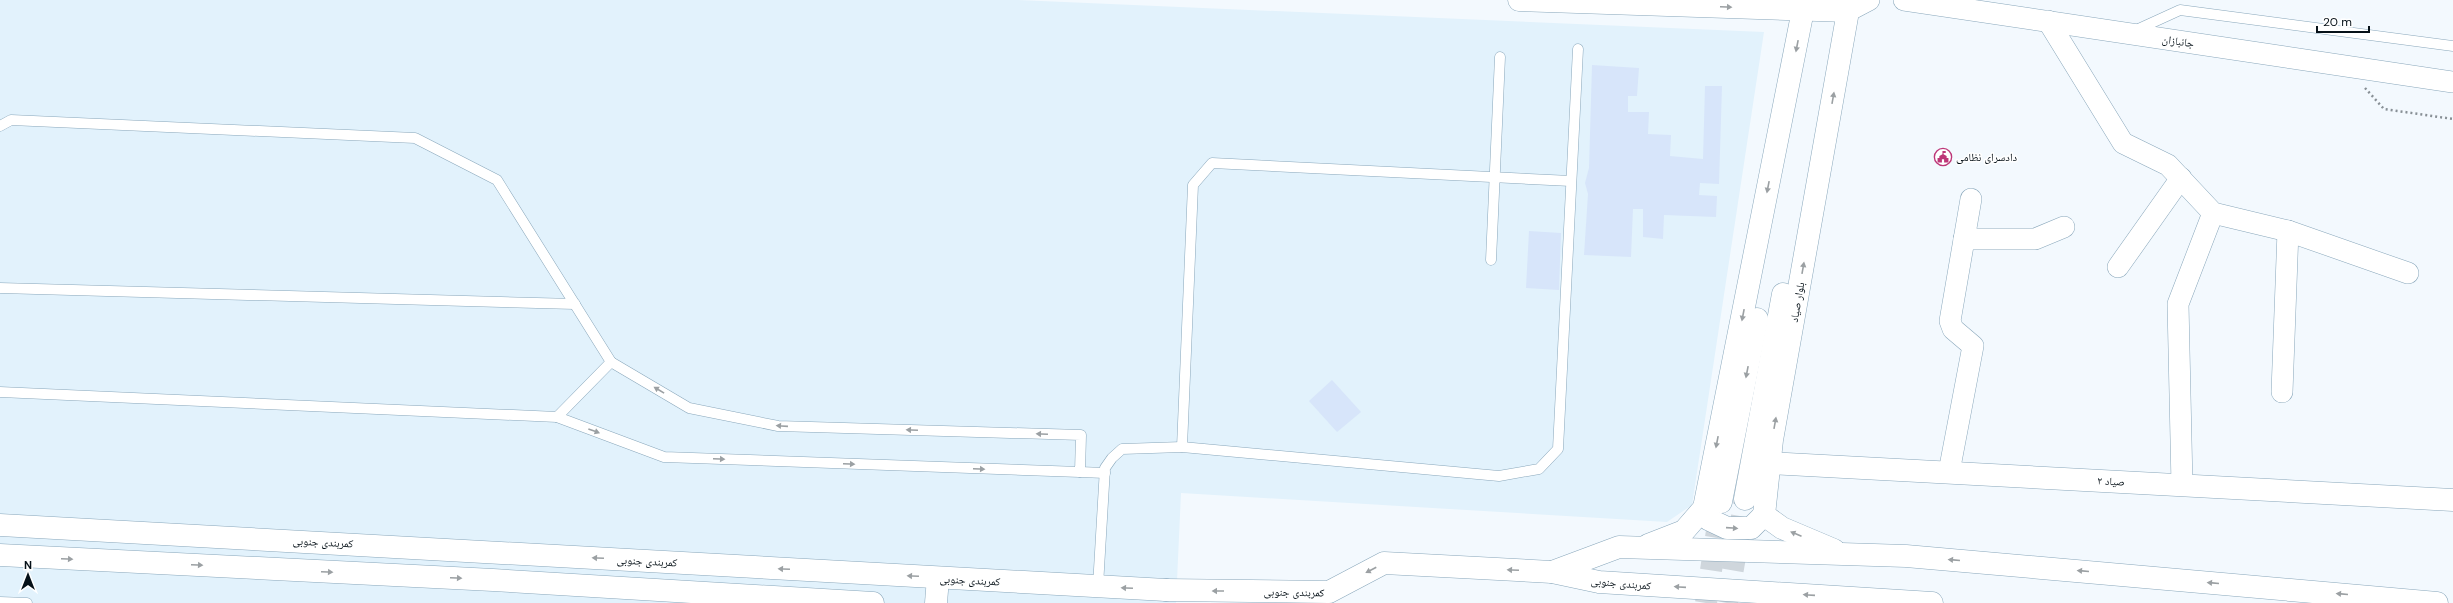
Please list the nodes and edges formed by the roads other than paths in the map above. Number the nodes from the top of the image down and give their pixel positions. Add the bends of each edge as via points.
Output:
1 (1520, 0) edge
2 (1869, 0) edge
3 (1904, 0) edge
4 (1575, 1) edge
5 (1805, 4) edge
6 (1849, 5) edge
7 (2048, 21) junction
8 (2128, 33) junction
9 (2453, 46) edge
10 (1578, 48) dead end
11 (1500, 57) dead end
12 (2453, 82) edge
13 (0, 126) edge
14 (1827, 129) junction
15 (1495, 177) junction
16 (2181, 178) junction
17 (1571, 181) junction
18 (1971, 199) dead end
19 (2213, 213) junction
20 (2064, 227) dead end
21 (2288, 231) junction
22 (1964, 239) junction
23 (1491, 260) dead end
24 (2118, 267) dead end
25 (2408, 273) dead end
26 (0, 288) edge
27 (575, 304) junction
28 (611, 362) junction
29 (0, 392) edge
30 (2282, 392) dead end
31 (557, 417) junction
32 (1182, 447) junction
33 (1769, 463) junction
34 (1080, 472) junction
35 (1949, 472) junction
36 (1105, 473) junction
37 (2182, 484) junction
38 (1745, 499) tunnel mouth
39 (2453, 500) edge
40 (1712, 505) junction
41 (1764, 514) junction
42 (0, 525) edge
43 (1641, 548) junction
44 (0, 555) edge
45 (1844, 555) junction
46 (1552, 572) junction
47 (938, 578) junction
48 (1098, 595) edge
49 (1247, 597) edge
50 (0, 602) edge
51 (27, 603) edge
52 (873, 603) edge
53 (936, 603) edge
54 (1932, 603) edge
55 (2437, 603) edge

1 - 4 main road
2 - 6 street
3 - 7 street, جانبازان
4 -> 5 main road
5 - 6 main road
5 -> 40 main road
14 -> 6 main road, بلوار صیاد
7 - 8 street, جانبازان
7 - 16 street via 2123,143 2168,165
8 - 9 lane via 2180,10
8 - 12 street, جانبازان
10 - 17 lane
11 - 15 lane
13 - 27 lane via 11,120 414,138 497,180
33 -> 14 main road, بلوار صیاد
14 - 38 main road via 1801,195
15 - 17 lane
15 - 23 lane
15 - 32 lane via 1212,163 1193,185
16 - 19 street
16 - 24 street
17 - 32 lane via 1558,449 1539,468 1499,476
18 - 22 street
19 - 21 street
19 - 37 street via 2178,304
20 - 22 street via 2035,239
21 - 25 street
21 - 30 street
22 - 35 street via 1950,321 1954,329 1973,346
26 - 27 lane
27 - 28 lane
28 - 31 lane
34 -> 28 lane via 1081,435 778,426 689,408
29 - 31 lane
31 -> 34 lane via 664,457
32 - 36 lane via 1122,449 1112,458 1105,468
33 - 35 main road, صیاد ۲
33 - 41 main road, بلوار صیاد
34 - 36 lane
35 - 37 main road, صیاد ۲
36 - 48 lane
37 - 39 main road, صیاد ۲
40 -> 41 main road via 1708,519 1727,528 1751,528
40 - 43 main road via 1684,531
45 -> 41 main road via 1782,528
47 -> 42 main road, کمربندی جنوبی
43 - 45 main road
43 - 46 main road via 1619,547
44 -> 52 main road via 493,580
55 -> 45 main road via 1914,557
46 -> 49 main road, کمربندی جنوبی via 1384,563 1329,592
54 -> 46 main road, کمربندی جنوبی via 1599,582
47 - 48 main road, کمربندی جنوبی
47 - 53 main road
49 -> 48 main road, کمربندی جنوبی via 1166,590
50 - 51 lane

